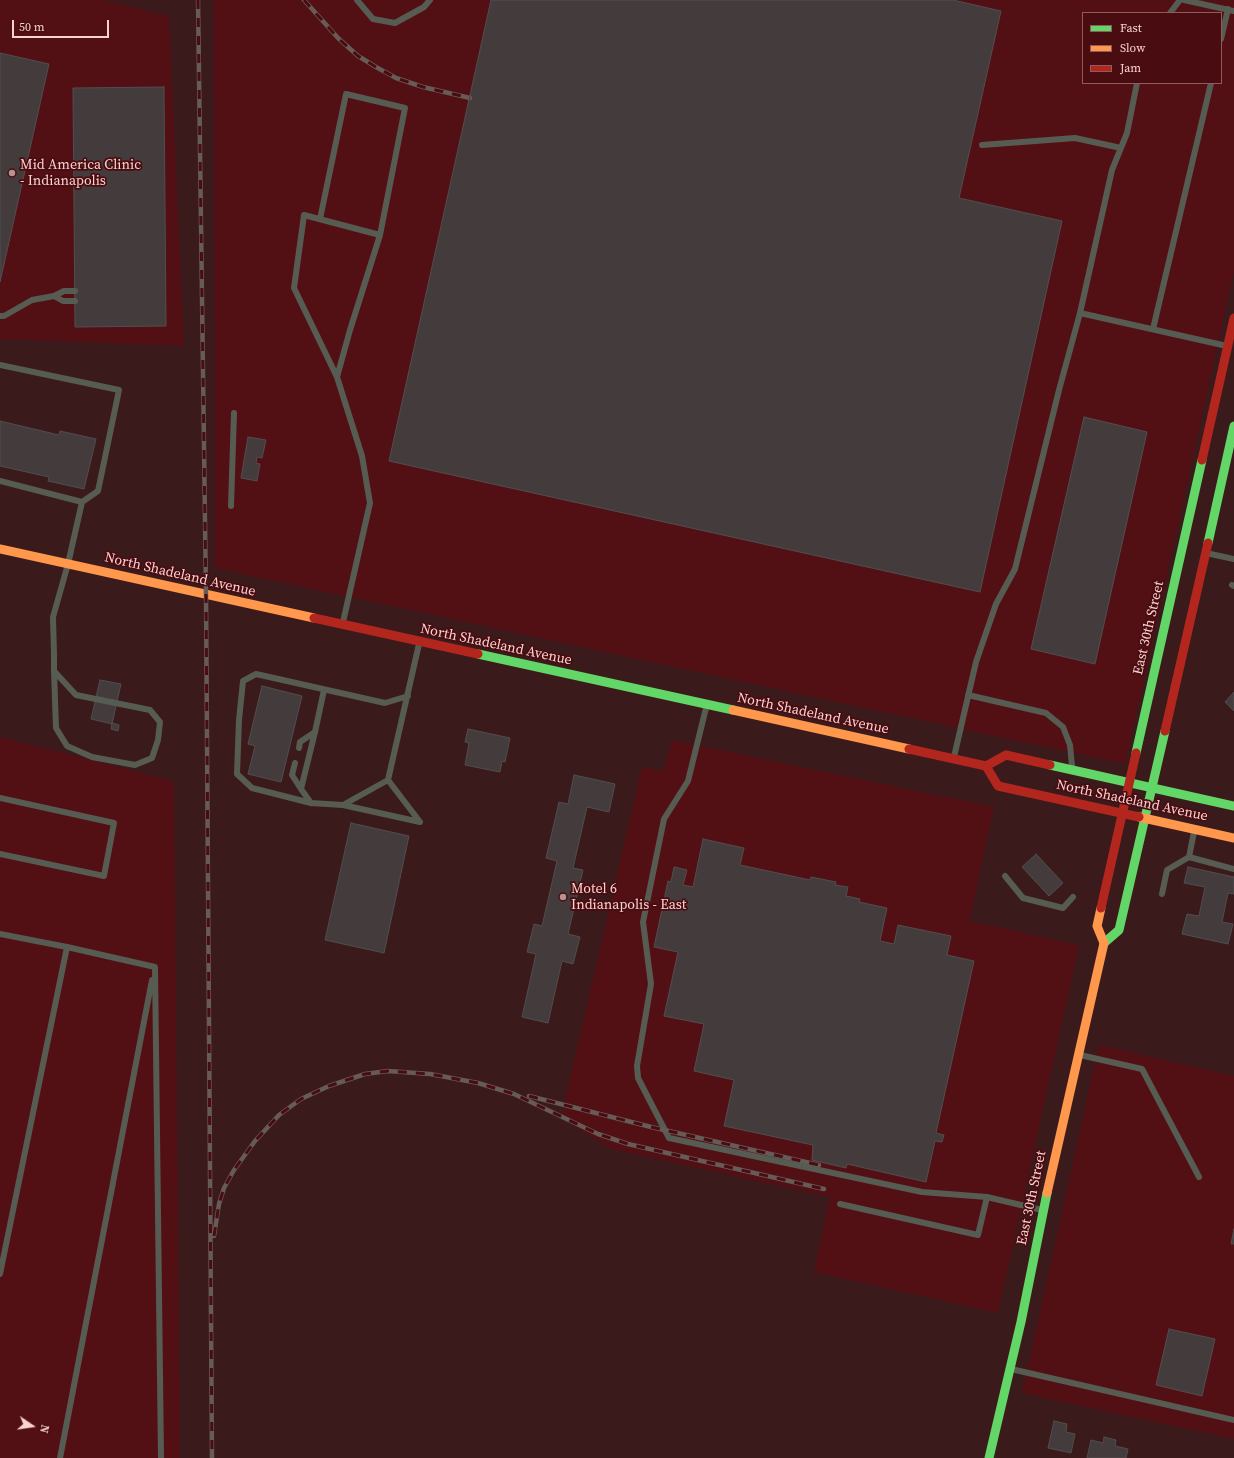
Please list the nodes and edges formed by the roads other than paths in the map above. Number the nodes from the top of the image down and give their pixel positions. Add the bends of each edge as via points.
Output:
1 (357, 0) edge
2 (430, 0) edge
3 (1180, 0) edge
4 (1184, 0) edge
5 (1231, 10) edge
6 (1171, 12) edge
7 (1222, 36) edge
8 (1137, 84) edge
9 (1211, 84) edge
10 (982, 145) dead end
11 (1121, 148) junction
12 (320, 219) junction
13 (380, 235) junction
14 (75, 291) dead end
15 (54, 296) junction
16 (75, 301) dead end
17 (1080, 313) junction
18 (0, 316) edge
19 (1234, 318) edge
20 (1153, 329) junction
21 (1228, 346) junction
22 (0, 365) edge
23 (337, 377) junction
24 (234, 413) dead end
25 (1234, 426) edge
26 (0, 481) edge
27 (82, 502) junction
28 (231, 506) dead end
29 (0, 549) edge
30 (1205, 553) junction
31 (1234, 559) edge
32 (68, 564) junction
33 (342, 625) junction
34 (420, 642) junction
35 (54, 671) junction
36 (324, 690) junction
37 (968, 695) junction
38 (408, 696) junction
39 (706, 705) junction
40 (315, 732) junction
41 (299, 748) dead end
42 (953, 759) junction
43 (295, 763) dead end
44 (986, 766) junction
45 (1073, 770) junction
46 (388, 780) junction
47 (1128, 783) junction
48 (1152, 788) junction
49 (300, 789) junction
50 (0, 798) edge
51 (311, 803) junction
52 (343, 805) junction
53 (1234, 806) edge
54 (1122, 813) junction
55 (1145, 818) junction
56 (1194, 829) junction
57 (1234, 838) edge
58 (0, 854) edge
59 (1189, 857) junction
60 (1234, 869) edge
61 (1005, 876) dead end
62 (1162, 894) dead end
63 (1072, 897) dead end
64 (0, 934) edge
65 (1104, 943) junction
66 (67, 947) junction
67 (155, 967) junction
68 (1079, 1054) junction
69 (1199, 1177) dead end
70 (987, 1197) junction
71 (840, 1204) dead end
72 (1043, 1210) junction
73 (0, 1274) edge
74 (1010, 1369) junction
75 (1234, 1420) edge
76 (60, 1458) edge
77 (160, 1458) edge
78 (990, 1458) edge

1 - 2 lane via 373,19 396,23 424,8
3 - 6 lane
4 - 5 lane
5 - 7 lane
8 - 11 lane via 1127,133
9 - 20 lane
10 - 11 lane via 1075,138
11 - 17 lane via 1112,170
12 - 13 lane
12 - 13 lane via 346,94 405,108
12 - 23 lane via 304,214 294,288
13 - 23 lane
14 - 15 lane via 64,291
15 - 16 lane via 63,301
15 - 18 lane via 32,300
17 - 20 lane
17 - 37 lane via 1058,390 1016,570 996,604 976,662
19 - 21 main road, East 30th Street
20 - 21 lane
21 - 47 main road, East 30th Street
22 - 27 lane via 119,390 98,491
23 - 33 lane via 362,456 370,503
24 - 28 lane
25 - 30 main road
26 - 27 lane
27 - 32 lane
29 - 32 main road, North Shadeland Avenue
30 - 31 lane
30 - 48 main road
32 - 33 main road, North Shadeland Avenue
32 - 35 lane via 53,617
33 - 34 main road, North Shadeland Avenue
34 - 38 lane
34 - 39 main road, North Shadeland Avenue
35 - 35 lane via 56,728 67,746 92,757 135,765 152,758 160,722 150,710 76,695
36 - 38 lane via 385,703
36 - 40 lane
36 - 51 lane via 256,674 243,681 237,774 252,788
37 - 42 lane
37 - 45 lane via 1046,713 1063,727 1070,745
38 - 46 lane
39 - 42 main road, North Shadeland Avenue
39 - 70 lane via 688,781 664,819 642,922 651,984 637,1066 638,1078 669,1138 922,1192
40 - 41 lane via 300,742
40 - 49 lane
42 - 44 main road, North Shadeland Avenue
43 - 49 lane via 292,775
44 - 45 main road, North Shadeland Avenue via 1006,756
44 - 54 main road, North Shadeland Avenue via 998,786
45 - 47 main road, North Shadeland Avenue
46 - 52 lane
46 - 52 lane via 420,822
47 - 48 main road, North Shadeland Avenue
47 - 54 main road, East 30th Street
48 - 53 main road, North Shadeland Avenue
48 - 55 main road
49 - 51 lane
50 - 58 lane via 114,823 104,876
51 - 52 lane
54 - 55 main road, North Shadeland Avenue
54 - 65 main road, East 30th Street via 1097,926
55 - 56 main road, North Shadeland Avenue
55 - 65 main road via 1119,930
56 - 57 main road, North Shadeland Avenue
56 - 59 lane
59 - 60 lane
59 - 62 lane via 1167,870
61 - 63 lane via 1023,898 1063,908
64 - 66 lane
65 - 68 main road, East 30th Street
66 - 67 lane
66 - 73 lane
67 - 76 lane
67 - 77 lane
68 - 69 lane via 1142,1069
68 - 72 main road, East 30th Street
70 - 71 lane via 978,1235
70 - 72 lane
72 - 74 main road, East 30th Street
74 - 75 lane
74 - 78 main road, East 30th Street

